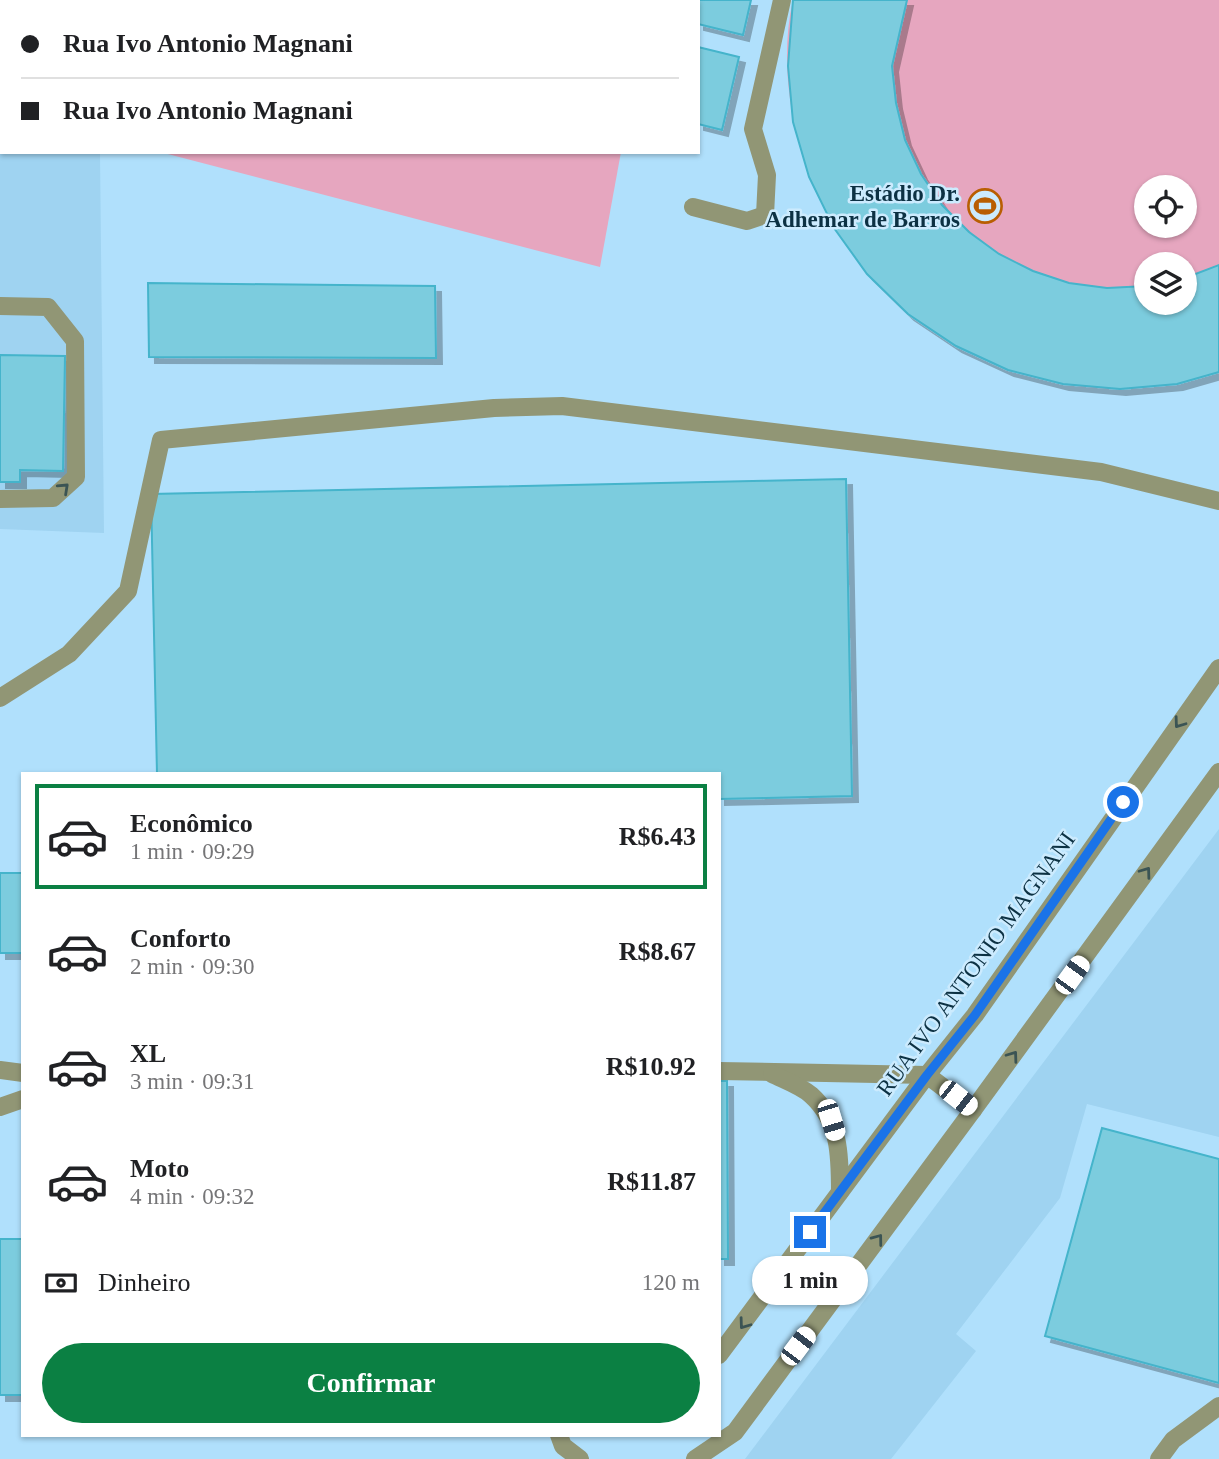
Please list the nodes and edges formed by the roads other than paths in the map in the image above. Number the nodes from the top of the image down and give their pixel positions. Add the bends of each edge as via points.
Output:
1 (782, 0) edge
2 (693, 207) dead end
3 (0, 306) edge
4 (0, 499) edge
5 (1219, 501) edge
6 (1219, 668) edge
7 (0, 698) edge
8 (1219, 772) edge
9 (0, 1070) edge
10 (721, 1071) edge
11 (769, 1072) junction
12 (21, 1073) edge
13 (927, 1075) junction
14 (21, 1100) edge
15 (0, 1107) edge
16 (973, 1111) junction
17 (840, 1192) junction
18 (721, 1352) edge
19 (1219, 1406) edge
20 (560, 1437) edge
21 (580, 1459) edge
22 (695, 1459) edge
23 (1159, 1459) edge

1 - 2 street via 753,129 767,175 765,215 747,221
4 -> 3 street via 53,498 76,477 75,341 48,307
5 - 7 street via 1101,472 562,406 494,408 161,440 128,591 69,654
6 -> 13 street, RUA IVO ANTONIO MAGNANI via 975,1015
16 -> 8 street
9 - 12 street
10 - 11 street
11 - 13 street
11 - 17 street via 811,1094 831,1120 839,1148
13 - 16 street
13 - 17 street, RUA IVO ANTONIO MAGNANI
14 - 15 street
22 -> 16 street via 735,1432
17 -> 18 street, RUA IVO ANTONIO MAGNANI
19 - 23 street via 1173,1440
20 - 21 street via 563,1446

